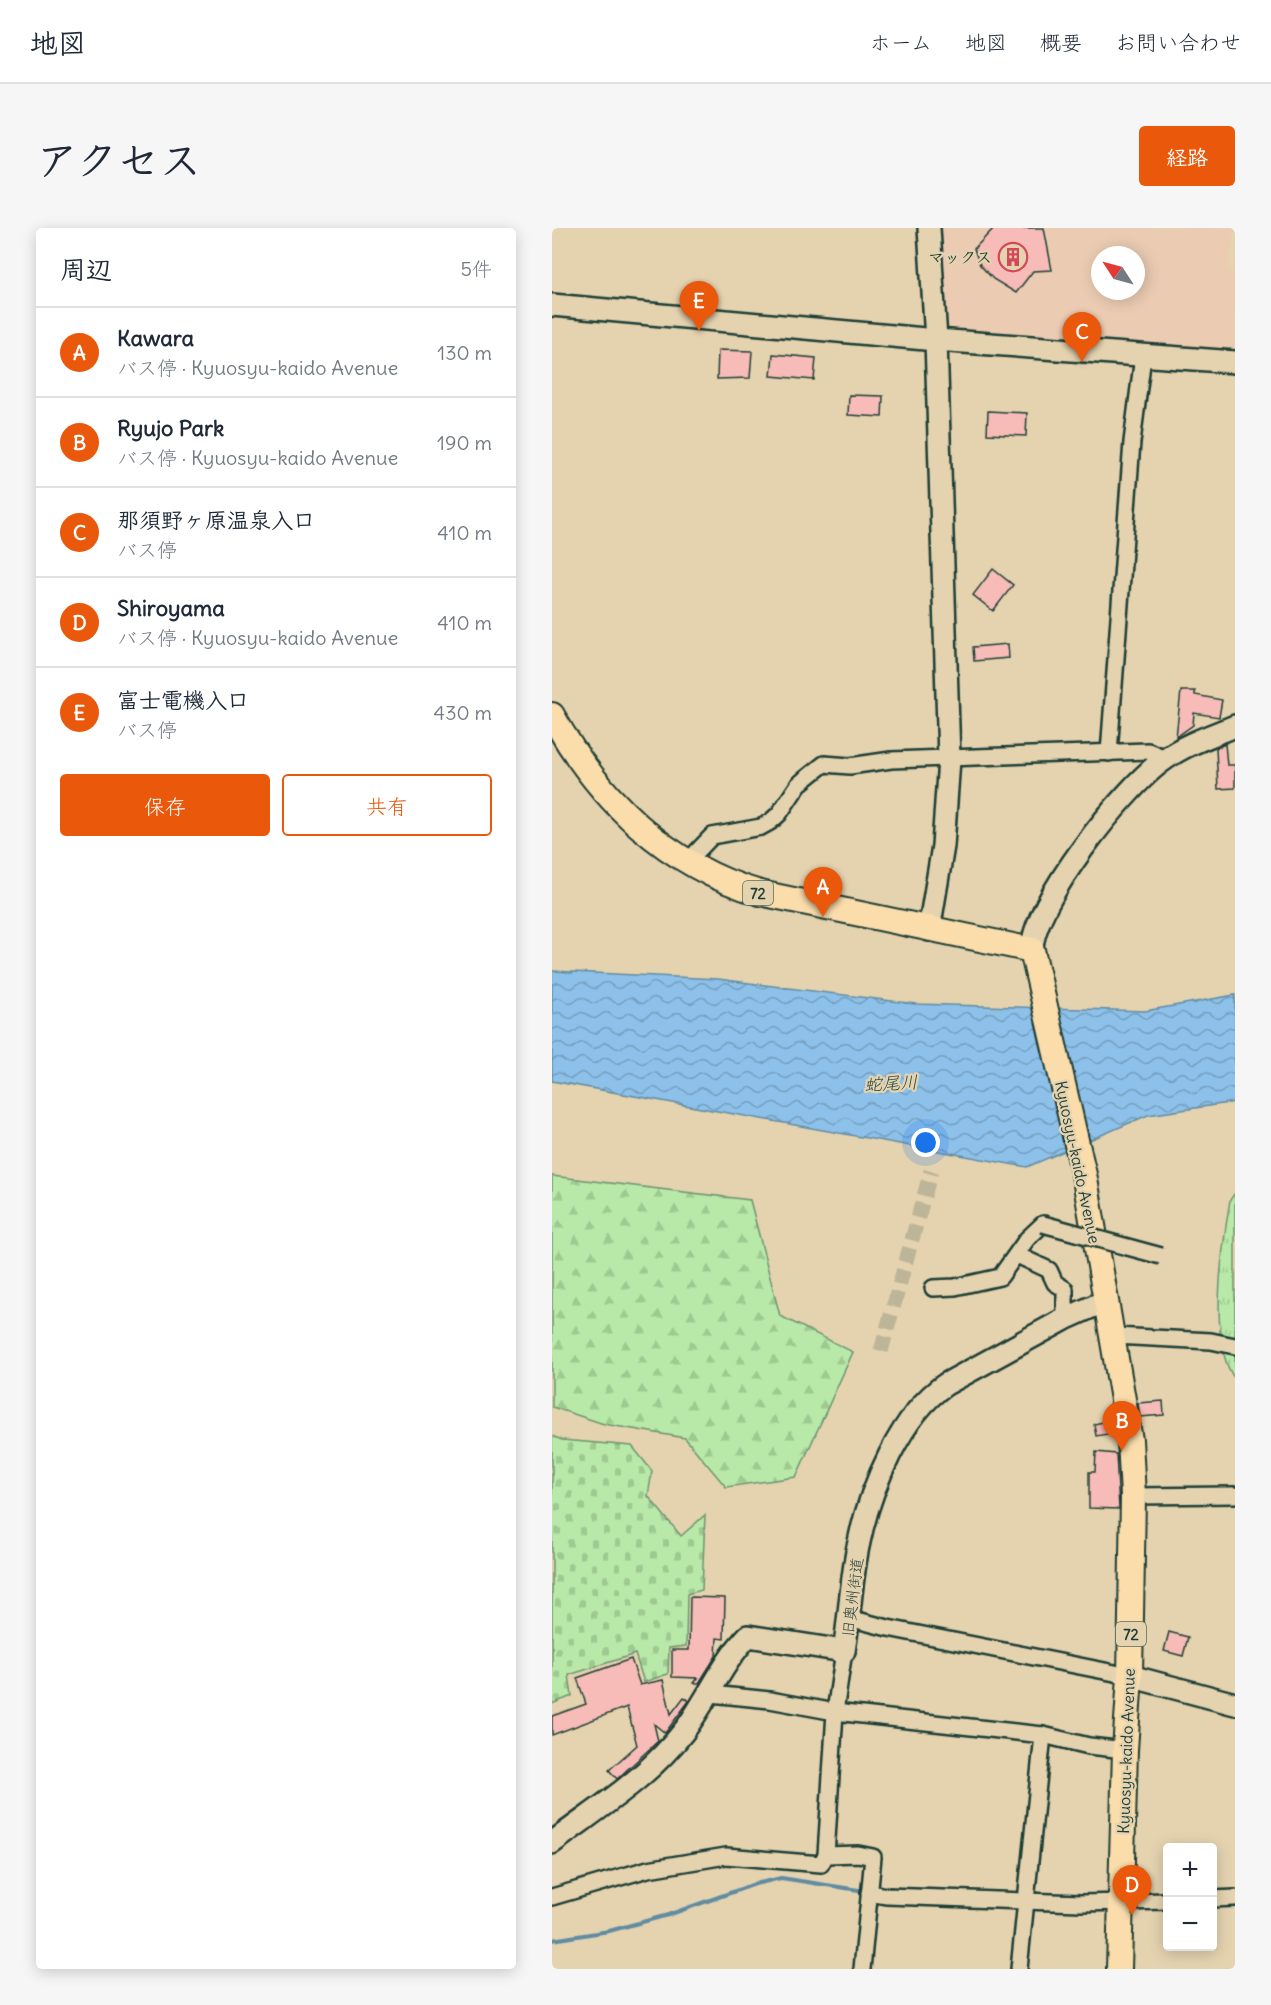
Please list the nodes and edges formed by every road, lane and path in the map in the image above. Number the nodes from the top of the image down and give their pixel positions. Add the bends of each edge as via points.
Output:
1 (929, 228) edge
2 (552, 305) edge
3 (936, 340) junction
4 (1143, 356) junction
5 (1235, 362) edge
6 (552, 715) edge
7 (1235, 726) edge
8 (1109, 753) junction
9 (1165, 758) junction
10 (949, 759) junction
11 (687, 862) junction
12 (929, 930) junction
13 (1032, 950) junction
14 (1017, 1255) junction
15 (1161, 1256) dead end
16 (933, 1288) dead end
17 (1105, 1301) junction
18 (1065, 1319) junction
19 (1114, 1336) junction
20 (1235, 1346) edge
21 (1235, 1495) edge
22 (1133, 1496) junction
23 (849, 1618) junction
24 (844, 1651) junction
25 (1130, 1676) junction
26 (711, 1694) junction
27 (1235, 1704) edge
28 (835, 1712) junction
29 (1043, 1735) junction
30 (1125, 1749) junction
31 (552, 1843) edge
32 (826, 1855) junction
33 (869, 1893) junction
34 (552, 1897) edge
35 (1235, 1898) edge
36 (1217, 1899) edge
37 (1163, 1900) edge
38 (1026, 1901) junction
39 (1121, 1904) junction
40 (862, 1969) edge
41 (1019, 1969) edge
42 (1119, 1969) edge

1 - 3 street
2 - 3 street
3 - 4 street
3 - 10 street
4 - 5 street
4 - 8 street via 1132,442
6 - 11 main road, 72 via 619,808 640,829
7 - 9 street
8 - 9 street via 1148,751
8 - 10 street
9 - 13 street via 1126,793 1085,847 1034,930
10 - 11 street via 891,760 850,766 824,764 799,784 770,822 712,836
10 - 12 street via 943,846
11 - 12 main road, 72 via 728,884 760,893
12 - 13 main road, 72
13 - 17 main road, Kyuosyu-kaido Avenue / 72 via 1085,1179
14 - 15 street, bridge via 1043,1224
14 - 16 street via 1000,1277
14 - 18 street via 1049,1270 1054,1283 1065,1288
17 - 18 street, 旧奥州街道
17 - 19 main road, Kyuosyu-kaido Avenue / 72
18 - 23 street, 旧奥州街道 via 946,1384 915,1410 866,1514 858,1543
19 - 20 street via 1211,1341
19 - 22 main road, Kyuosyu-kaido Avenue / 72 via 1130,1440
21 - 22 street
22 - 25 main road, Kyuosyu-kaido Avenue / 72
23 - 24 street, 旧奥州街道
23 - 25 street
24 - 26 street via 748,1636 733,1651
24 - 28 street, 旧奥州街道
25 - 27 street
25 - 30 main road, Kyuosyu-kaido Avenue / 72
26 - 28 street
26 - 31 street via 683,1733 636,1782
28 - 29 street
28 - 32 street, 旧奥州街道
29 - 30 street via 1089,1746
29 - 38 street
30 - 39 main road, Kyuosyu-kaido Avenue / 72
32 - 33 street via 873,1857
32 - 34 street via 821,1864 726,1856 648,1869
33 - 38 street
33 - 40 street
35 - 36 street
37 - 39 street
38 - 39 street
38 - 41 street
39 - 42 main road, Kyuosyu-kaido Avenue / 72

